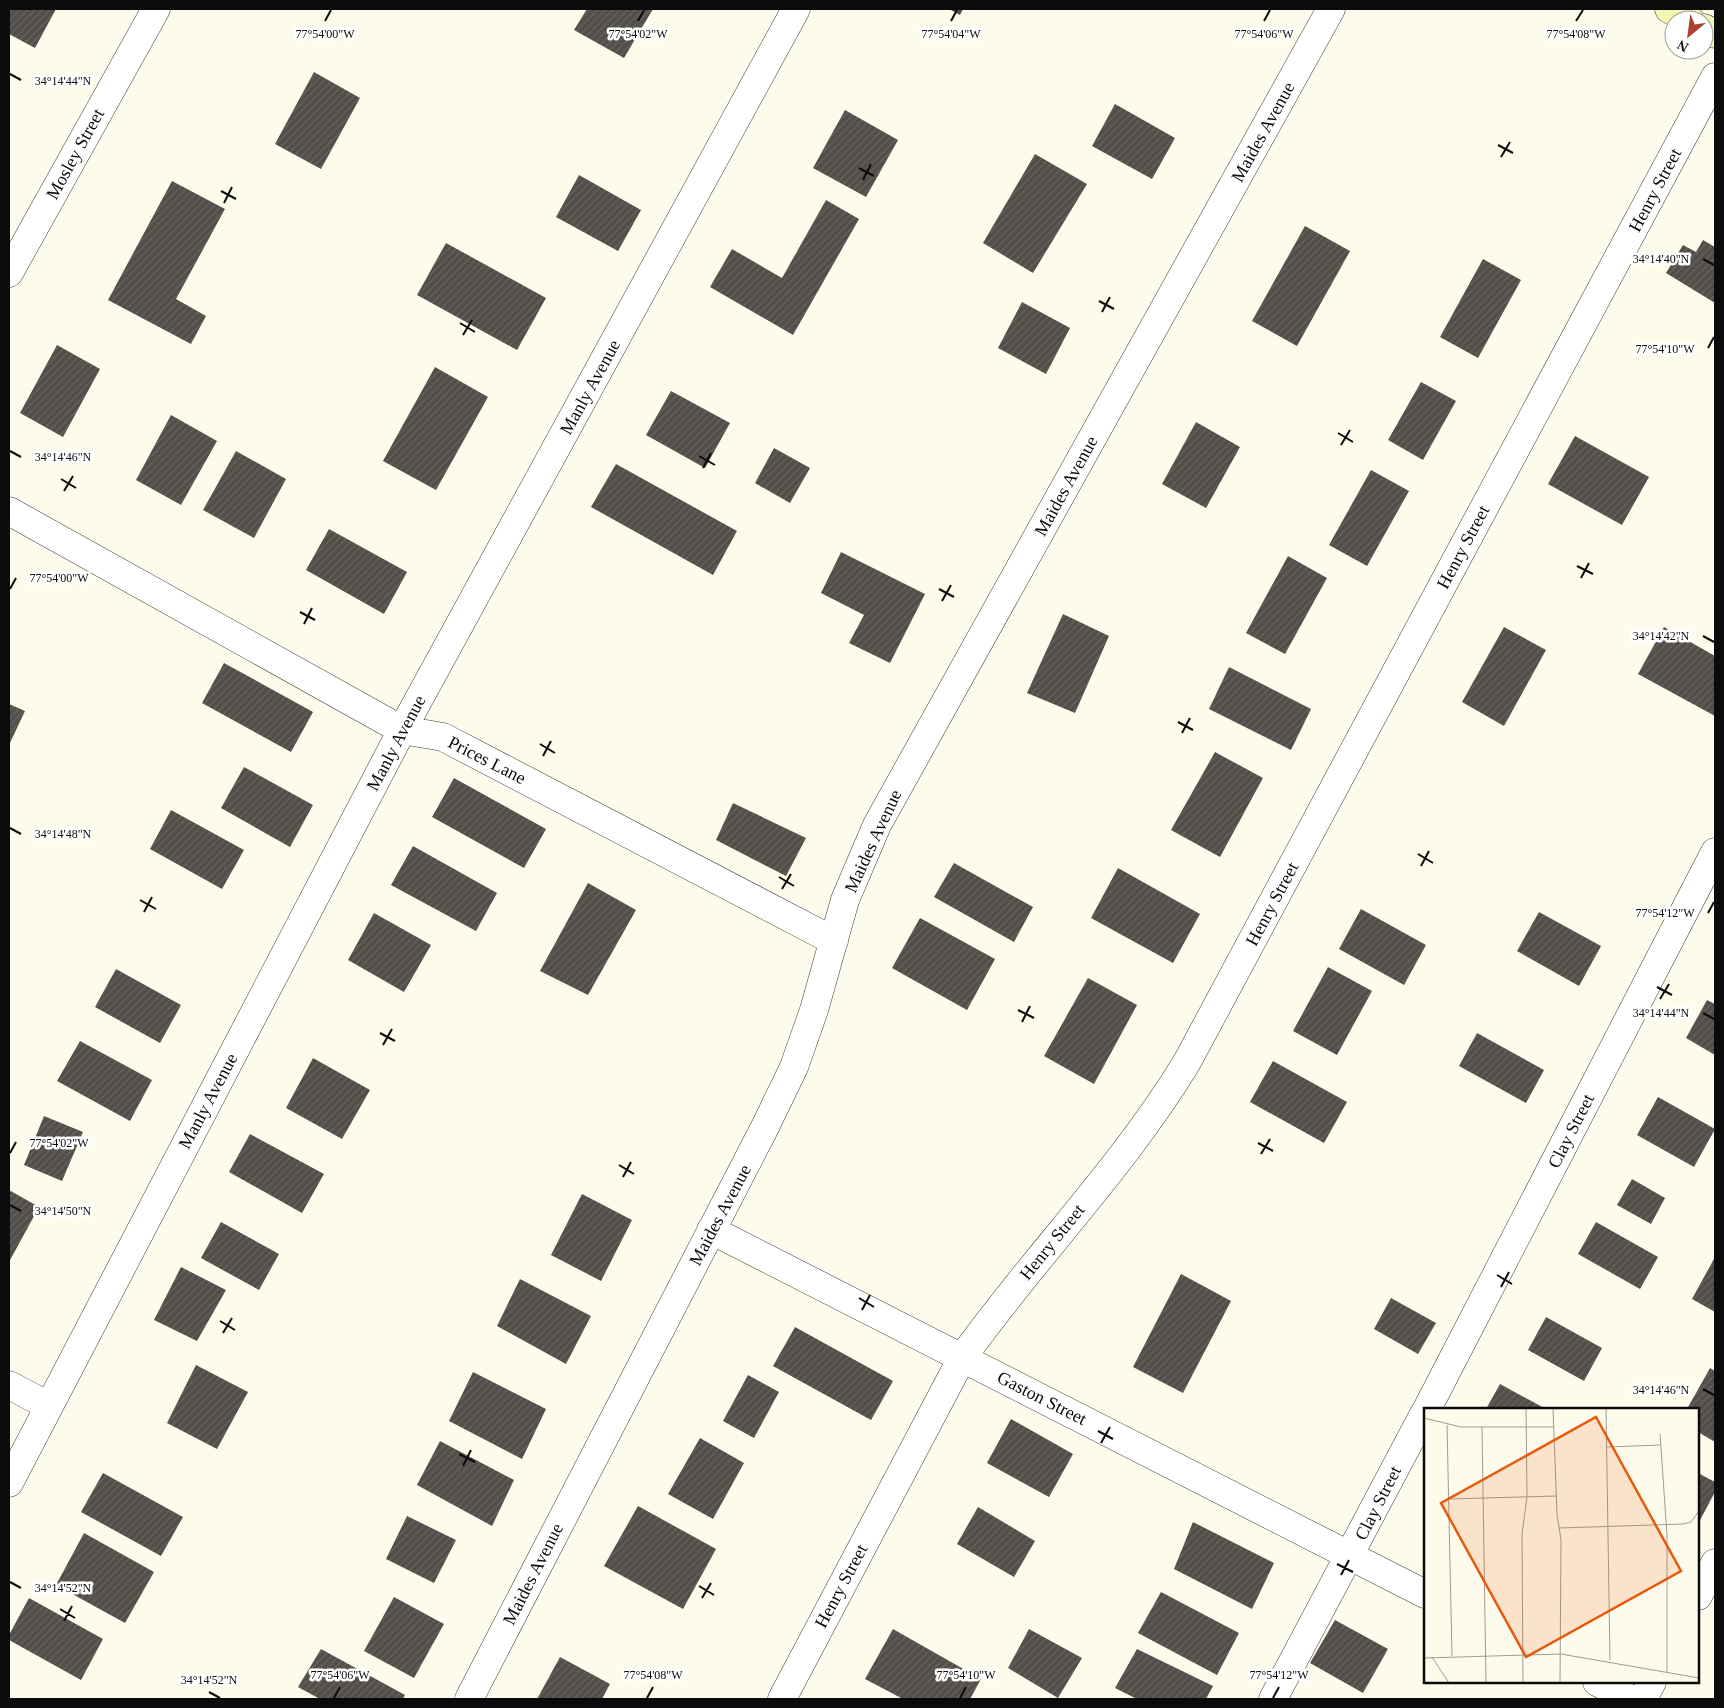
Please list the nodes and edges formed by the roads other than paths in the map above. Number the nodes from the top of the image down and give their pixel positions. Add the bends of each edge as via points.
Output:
1 (156, 9) edge
2 (796, 9) edge
3 (1331, 9) edge
4 (1715, 77) edge
5 (9, 273) edge
6 (9, 511) edge
7 (402, 730) junction
8 (1715, 852) edge
9 (834, 941) junction
10 (711, 1230) junction
11 (962, 1358) junction
12 (9, 1385) edge
13 (49, 1406) junction
14 (1428, 1408) edge
15 (1424, 1415) edge
16 (9, 1483) edge
17 (1351, 1556) junction
18 (1715, 1563) edge
19 (1424, 1593) edge
20 (1699, 1594) edge
21 (1599, 1683) edge
22 (1651, 1683) edge
23 (469, 1699) edge
24 (782, 1699) edge
25 (1273, 1699) edge
26 (1631, 1699) edge
27 (1643, 1699) edge

1 - 5 street, Mosley Street
2 - 7 street, Manly Avenue
3 - 9 street, Maides Avenue via 877,824 846,900
4 - 11 street, Henry Street via 1187,1062 1160,1107 992,1315
6 - 7 street, Prices Lane
7 - 9 street, Prices Lane via 443,737
7 - 13 street, Manly Avenue
8 - 14 street, Clay Street
9 - 10 street, Maides Avenue via 794,1067
10 - 11 street, Gaston Street
10 - 23 street, Maides Avenue
11 - 17 street, Gaston Street
11 - 24 street, Henry Street
12 - 13 street
13 - 16 street, Manly Avenue
15 - 17 street, Clay Street
17 - 19 street, Gaston Street
17 - 25 street, Clay Street
18 - 20 street
21 - 26 street
22 - 27 street

